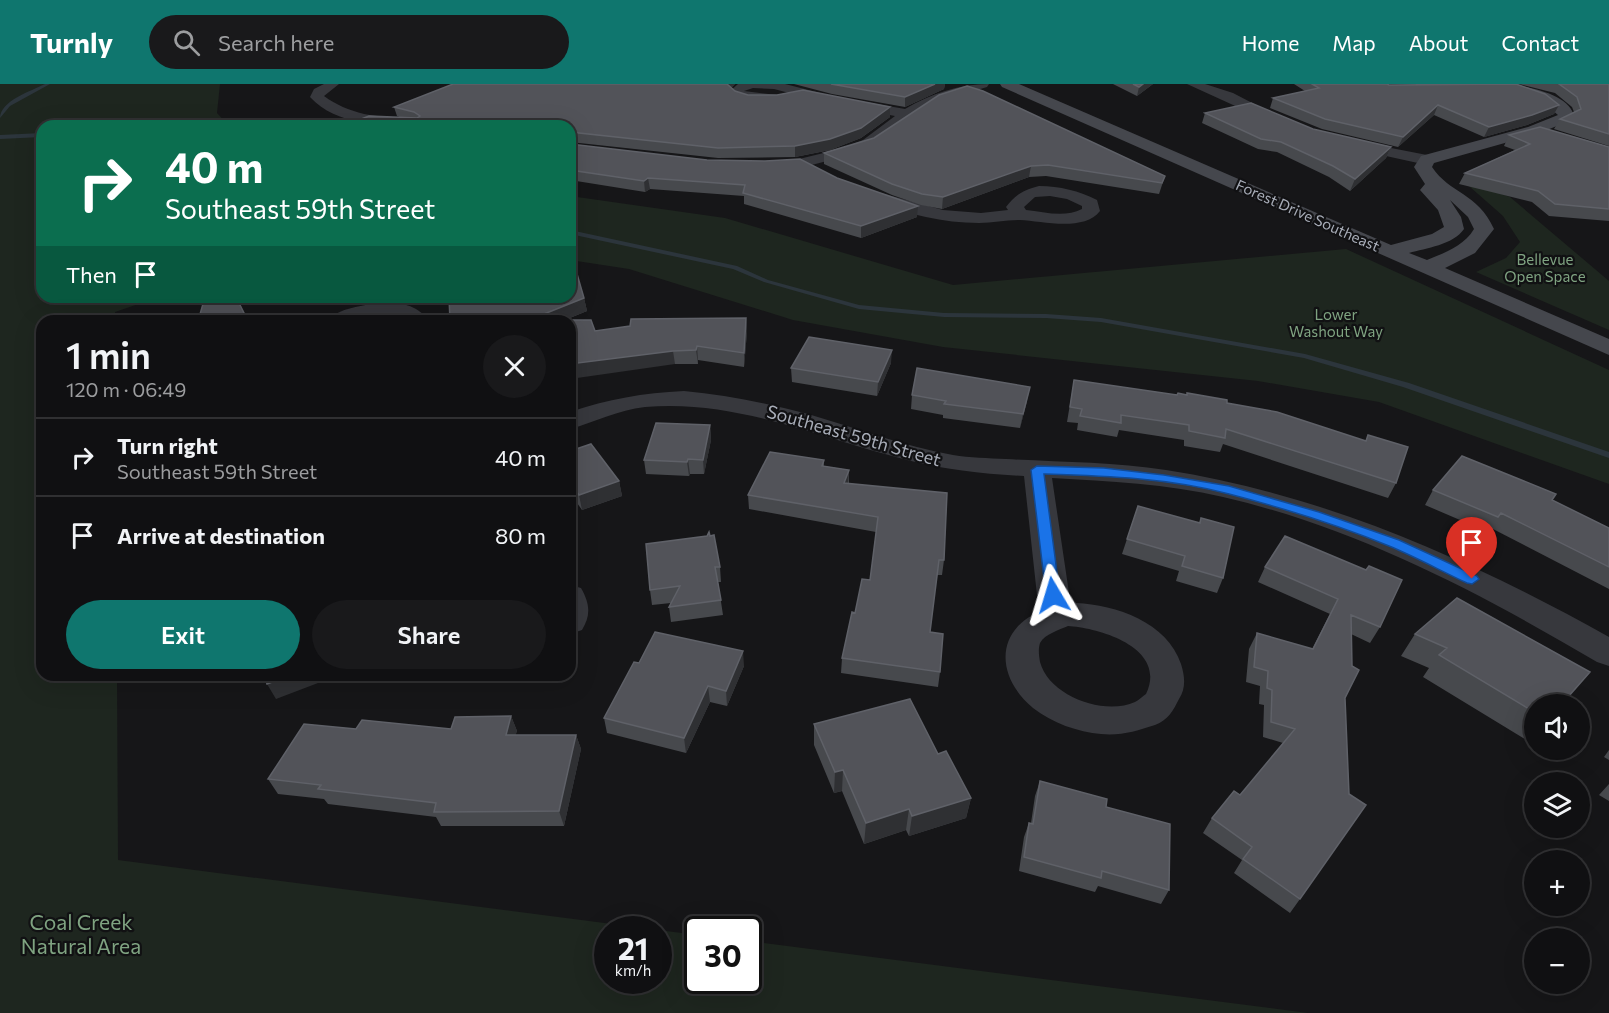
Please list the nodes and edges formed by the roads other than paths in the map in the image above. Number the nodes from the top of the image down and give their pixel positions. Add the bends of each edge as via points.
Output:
1 (333, 84) edge
2 (983, 84) edge
3 (1007, 84) edge
4 (1193, 84) edge
5 (1496, 84) edge
6 (1505, 84) edge
7 (801, 93) edge
8 (907, 114) junction
9 (382, 120) edge
10 (1292, 126) edge
11 (1534, 129) junction
12 (1557, 136) edge
13 (1339, 141) edge
14 (1427, 160) junction
15 (829, 176) edge
16 (1434, 184) junction
17 (867, 192) edge
18 (1020, 215) dead end
19 (1391, 251) junction
20 (1429, 267) junction
21 (354, 315) edge
22 (411, 315) edge
23 (1609, 348) edge
24 (576, 419) edge
25 (1037, 470) junction
26 (1066, 614) dead end
27 (1609, 653) edge

1 - 9 street via 317,97 325,104
2 - 8 street via 940,96
3 - 19 street, Forest Drive Southeast
4 - 10 street
5 - 6 street
6 - 11 street via 1553,102 1566,113 1566,117
7 - 8 street
8 - 15 street via 868,143 799,162
11 - 12 street
11 - 14 street
13 - 14 street
14 - 16 street via 1423,167
16 - 19 street via 1429,190 1449,210 1454,229 1439,238
16 - 20 street via 1449,190 1473,210 1484,229 1480,238 1460,254
17 - 18 street via 932,215
19 - 20 street, Forest Drive Southeast
20 - 23 street, Forest Drive Southeast
21 - 22 street via 384,309
24 - 25 street, Southeast 59th Street via 640,400 704,398 747,404 889,449 955,464
25 - 26 street via 1053,595
25 - 27 street, Southeast 59th Street via 1164,478 1229,490 1314,515 1394,543 1452,569

